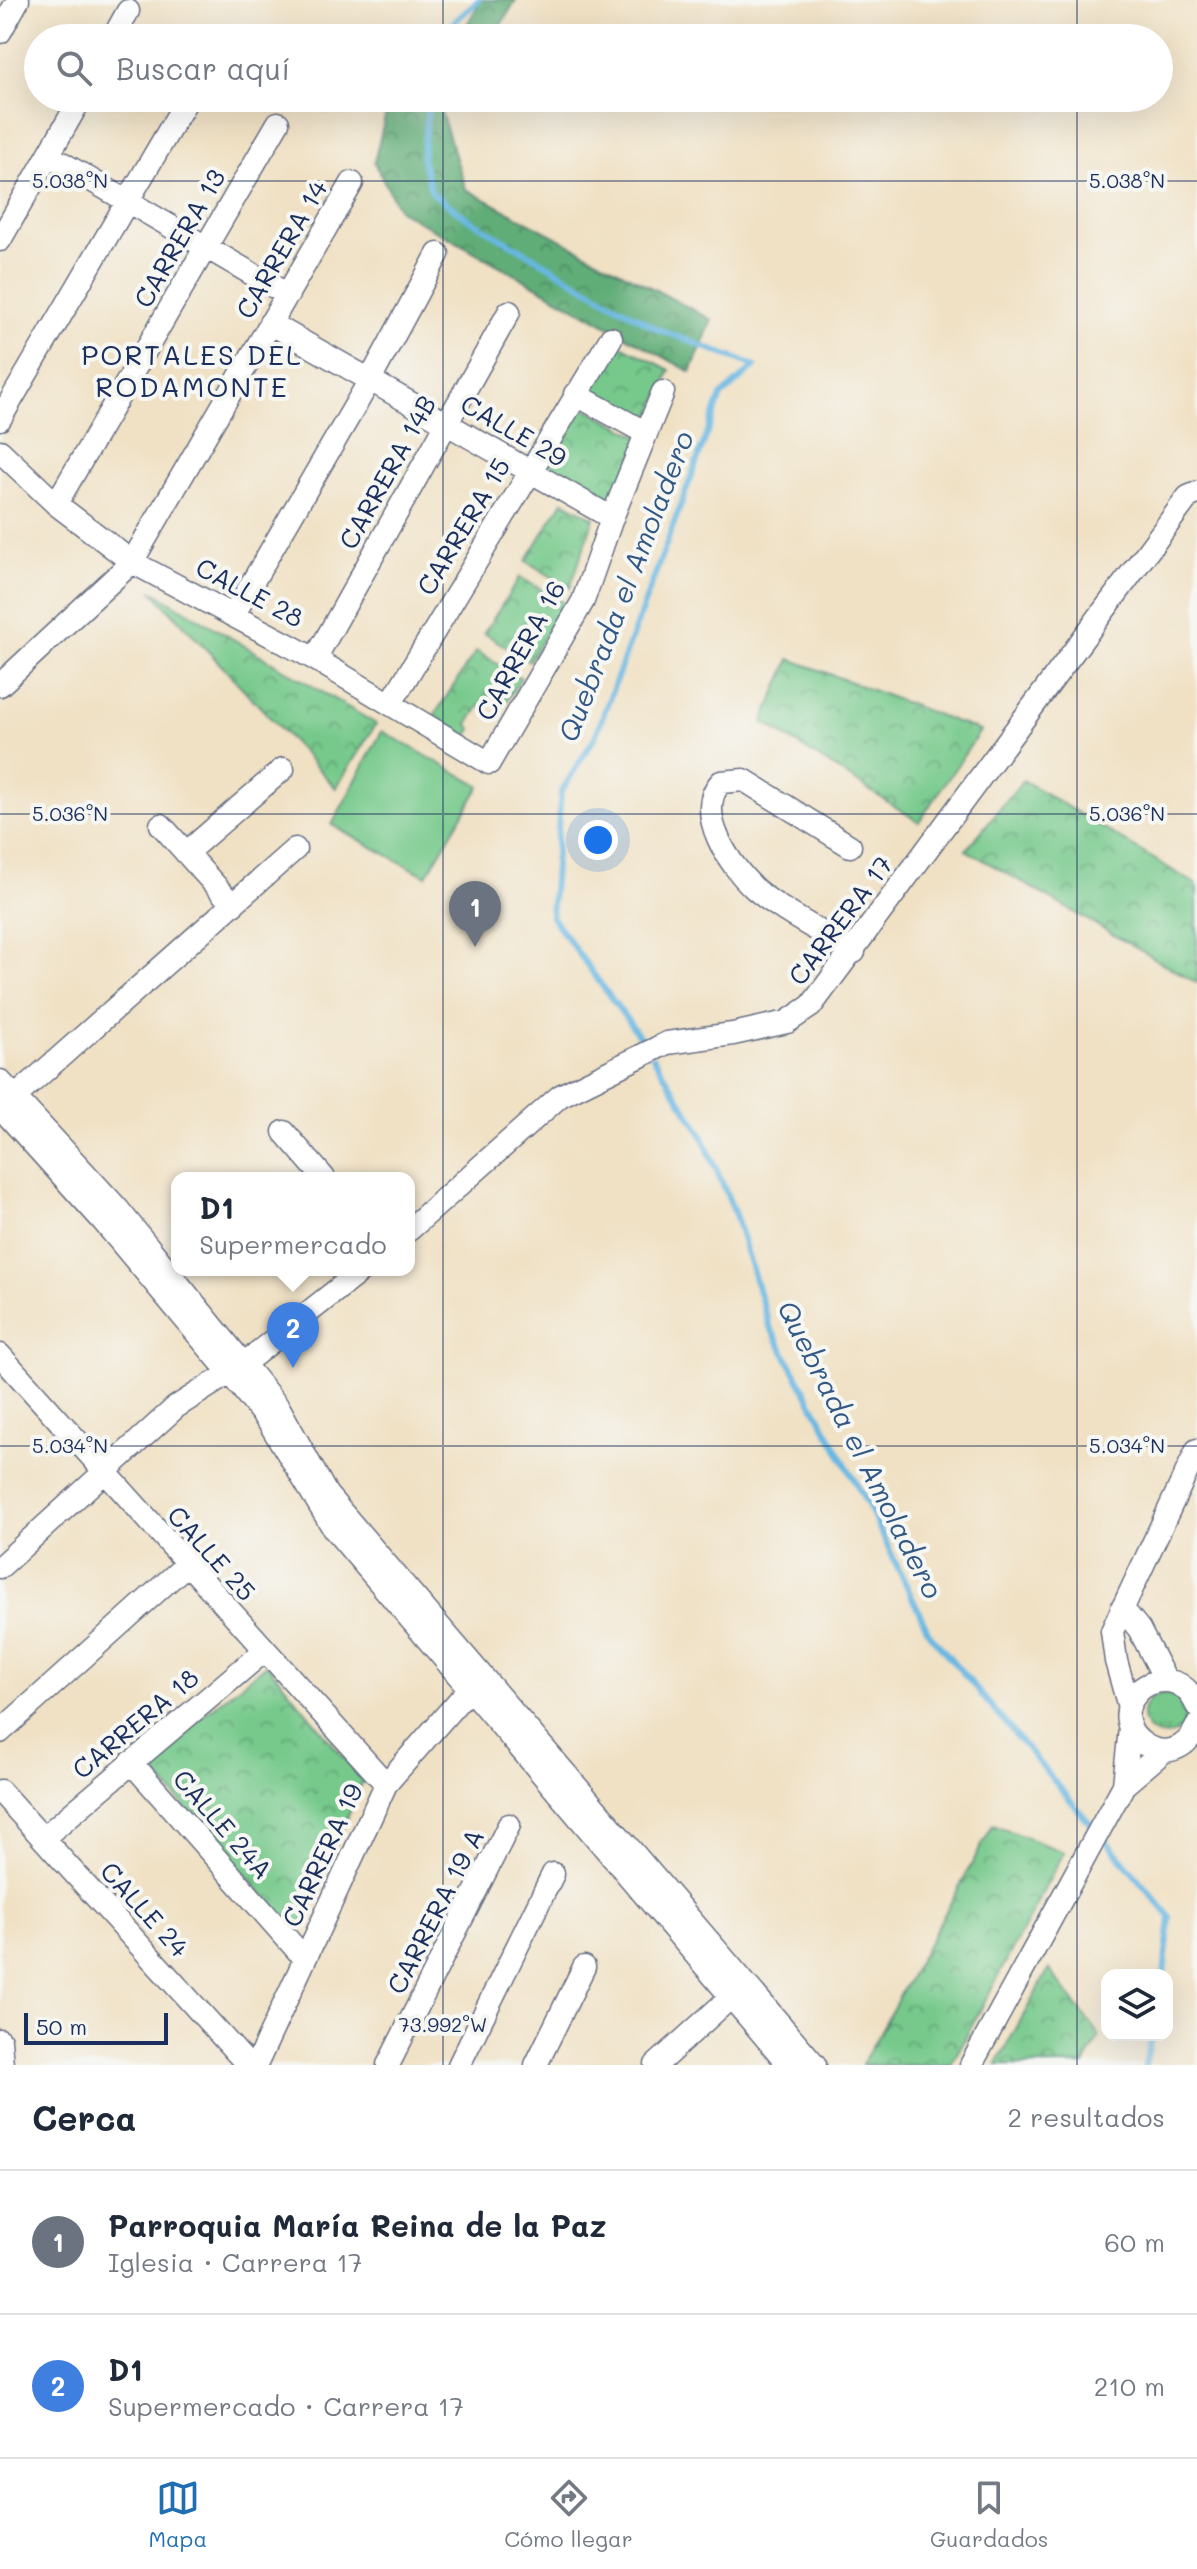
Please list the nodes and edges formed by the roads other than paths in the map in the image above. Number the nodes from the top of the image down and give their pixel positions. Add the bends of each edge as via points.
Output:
1 (18, 0) edge
2 (128, 11) dead end
3 (121, 24) edge
4 (0, 32) edge
5 (74, 112) edge
6 (180, 112) edge
7 (278, 123) dead end
8 (50, 156) junction
9 (352, 183) dead end
10 (129, 201) junction
11 (0, 240) edge
12 (207, 244) junction
13 (438, 254) dead end
14 (288, 295) junction
15 (509, 312) dead end
16 (270, 323) junction
17 (611, 338) dead end
18 (370, 380) junction
19 (663, 392) dead end
20 (575, 394) junction
21 (0, 419) edge
22 (447, 423) junction
23 (646, 433) junction
24 (0, 451) edge
25 (528, 471) junction
26 (1197, 493) edge
27 (56, 504) junction
28 (612, 518) junction
29 (132, 562) junction
30 (234, 614) junction
31 (315, 659) junction
32 (0, 685) edge
33 (391, 703) junction
34 (489, 763) joint
35 (283, 769) dead end
36 (161, 825) dead end
37 (850, 846) dead end
38 (295, 849) dead end
39 (186, 853) junction
40 (233, 905) junction
41 (854, 952) junction
42 (5, 1095) edge
43 (284, 1132) dead end
44 (319, 1172) edge
45 (415, 1225) edge
46 (354, 1276) edge
47 (0, 1355) edge
48 (236, 1368) junction
49 (17, 1375) junction
50 (0, 1390) edge
51 (1197, 1450) edge
52 (105, 1474) junction
53 (186, 1565) junction
54 (0, 1567) edge
55 (1122, 1608) junction
56 (263, 1652) junction
57 (1166, 1681) junction
58 (470, 1688) junction
59 (1195, 1698) edge
60 (1129, 1718) junction
61 (1197, 1727) edge
62 (0, 1732) edge
63 (1164, 1751) junction
64 (131, 1762) junction
65 (386, 1784) junction
66 (1124, 1785) junction
67 (0, 1791) edge
68 (509, 1825) dead end
69 (43, 1838) junction
70 (553, 1874) dead end
71 (305, 1959) junction
72 (584, 1967) dead end
73 (731, 1997) junction
74 (0, 2040) edge
75 (2, 2065) edge
76 (248, 2065) edge
77 (256, 2065) edge
78 (388, 2065) edge
79 (459, 2065) edge
80 (536, 2065) edge
81 (656, 2065) edge
82 (789, 2065) edge
83 (815, 2065) edge
84 (971, 2065) edge

1 - 4 street
2 - 3 street
5 - 8 street
6 - 10 street
7 - 12 street, CARRERA 13
8 - 10 street
8 - 11 street
9 - 14 street, CARRERA 14
10 - 12 street
10 - 21 street
12 - 14 street
12 - 27 street, CARRERA 13
13 - 18 street
14 - 16 street, CARRERA 14
15 - 22 street, CARRERA 14B
16 - 18 street, CALLE 29
16 - 29 street, CARRERA 14
17 - 20 street, CARRERA 15
18 - 22 street, CALLE 29
18 - 30 street
19 - 23 street
20 - 23 street
20 - 25 street, CARRERA 15
22 - 25 street, CALLE 29
22 - 31 street, CARRERA 14B
23 - 28 street
24 - 27 street, CALLE 28
25 - 28 street, CALLE 29
25 - 33 street, CARRERA 15
26 - 41 street, CARRERA 17 via 1188,497
27 - 29 street, CALLE 28
28 - 34 street, CARRERA 16 via 583,601
29 - 30 street, CALLE 28
29 - 32 street, CARRERA 14
30 - 31 street, CALLE 28
31 - 33 street, CALLE 28
33 - 34 street, CALLE 28
35 - 39 street
36 - 39 street
37 - 41 street via 744,780 721,782 712,791 712,821 740,872 756,890
38 - 40 street
39 - 40 street
40 - 42 street
41 - 45 street, CARRERA 17 via 811,1006 787,1022 667,1043 560,1096
42 - 48 street via 117,1208
43 - 44 street
46 - 48 street
47 - 49 street, CALLE 25
48 - 52 street via 176,1407
48 - 58 street via 334,1529
48 - 83 street via 279,1408 327,1495
49 - 50 street
49 - 52 street, CALLE 25
51 - 55 street
52 - 53 street, CALLE 25
52 - 54 street
53 - 56 street, CALLE 25
53 - 62 street
55 - 57 street
55 - 60 street via 1111,1638
56 - 64 street, CARRERA 18
56 - 65 street, CALLE 25
57 - 59 street
57 - 60 street via 1143,1687
58 - 65 street, CARRERA 19
58 - 73 street
60 - 63 street via 1143,1745
60 - 66 street
61 - 63 street via 1184,1744
63 - 66 street
64 - 69 street, CARRERA 18
64 - 71 street, CALLE 24A
65 - 71 street, CARRERA 19
66 - 84 street
67 - 69 street, CALLE 24
68 - 78 street, CARRERA 19 A
69 - 76 street, CALLE 24
70 - 79 street
71 - 77 street, CARRERA 19
72 - 80 street
73 - 81 street
73 - 82 street
74 - 75 street

